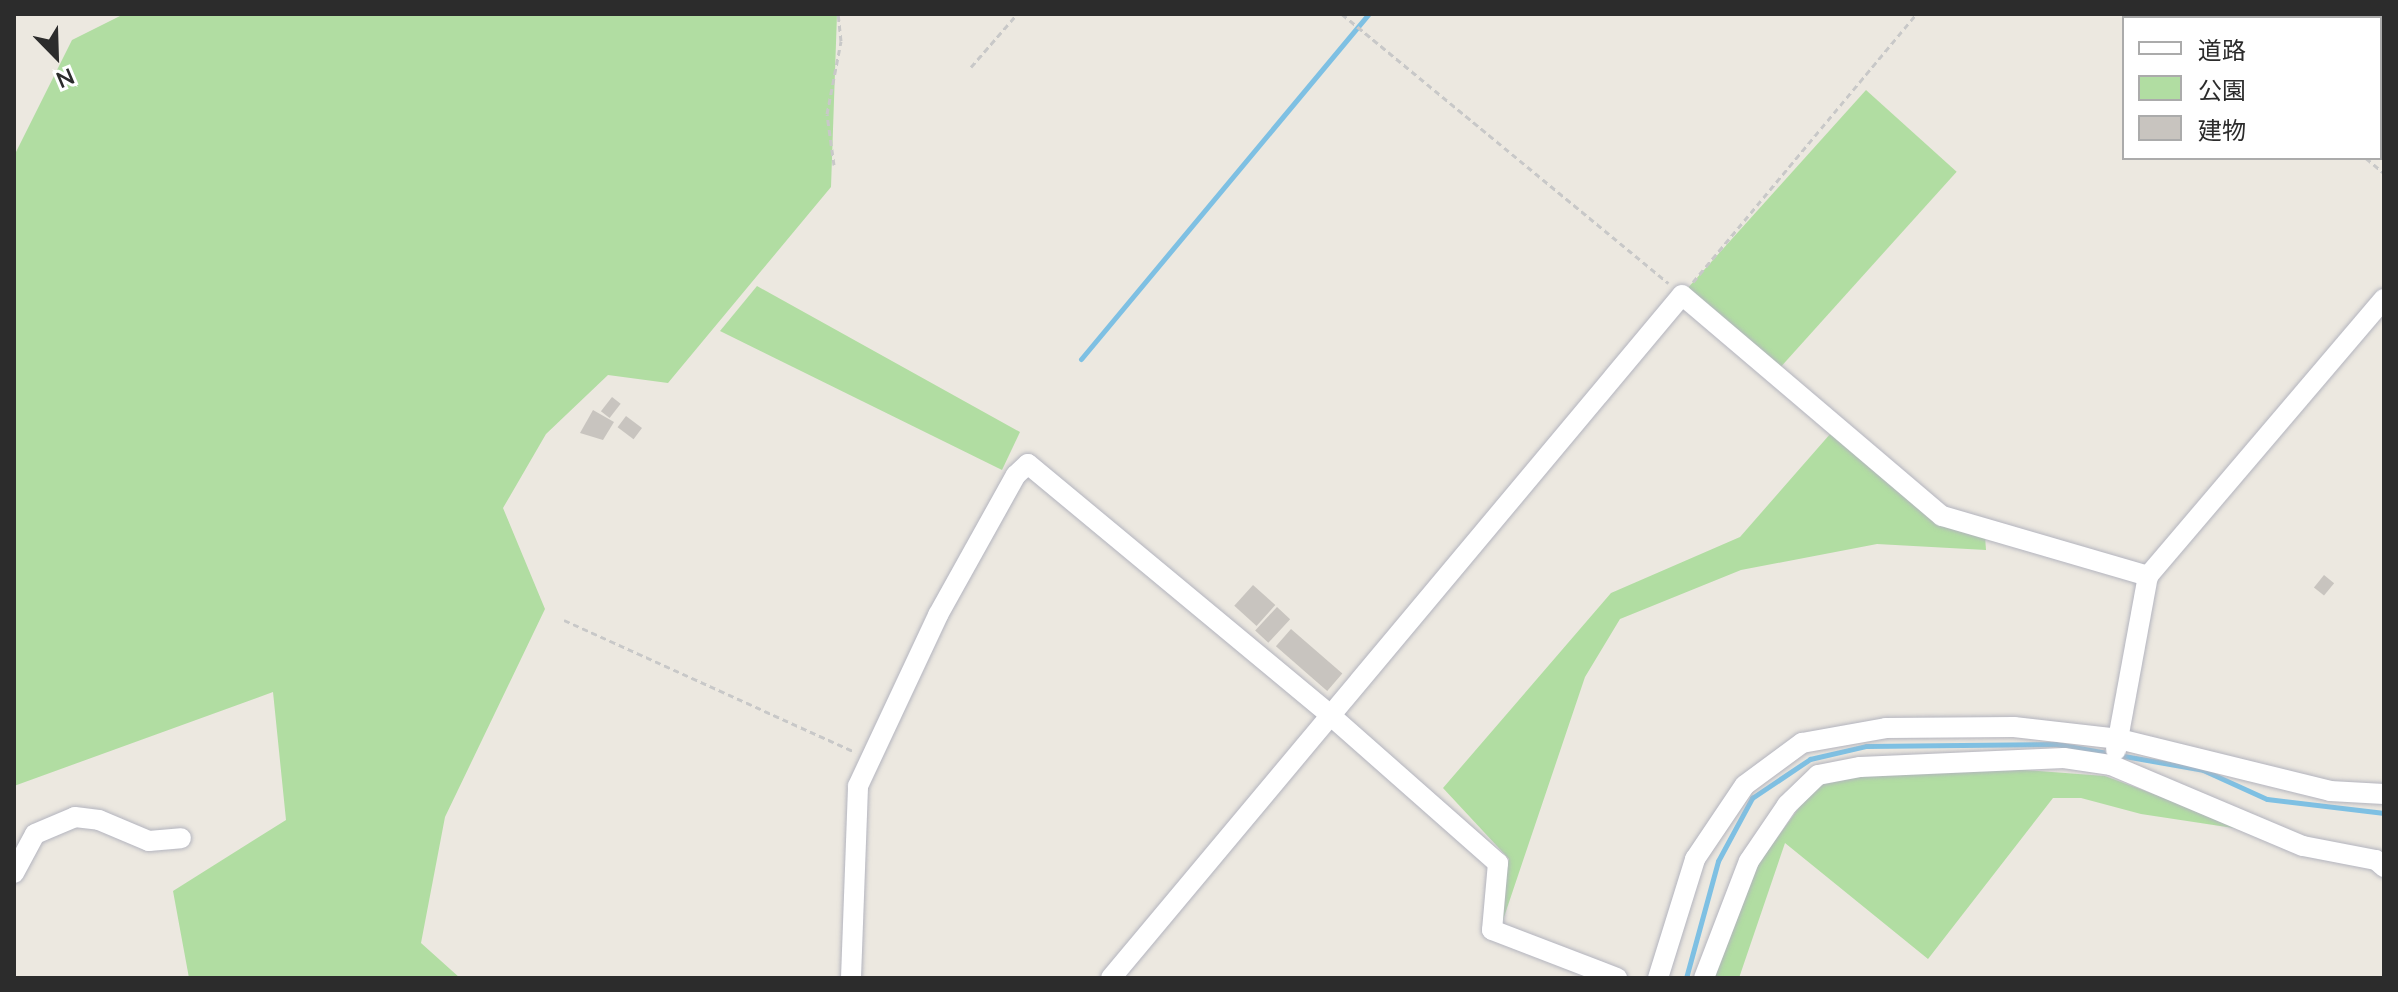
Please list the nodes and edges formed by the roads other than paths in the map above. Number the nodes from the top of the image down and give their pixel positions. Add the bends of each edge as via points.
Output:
1 (2384, 299) edge
2 (2148, 576) junction
3 (1330, 715) junction
4 (2119, 739) junction
5 (2111, 765) junction
6 (2384, 794) edge
7 (181, 838) dead end
8 (2384, 867) edge
9 (14, 873) edge
10 (851, 978) edge
11 (1111, 978) edge
12 (1617, 978) edge
13 (1658, 978) edge
14 (1704, 978) edge

1 - 2 street
2 - 3 street via 1942,516 1682,295
2 - 4 street
3 - 10 street via 1028,464 1016,475 938,615 858,786
3 - 11 street
3 - 12 street via 1498,863 1492,930
4 - 5 street
4 - 6 street via 2330,791
4 - 13 street via 2014,727 1886,728 1802,743 1745,785 1695,859
5 - 8 street via 2303,846 2376,860
5 - 14 street via 2064,758 1860,767 1818,775 1787,805 1749,861
7 - 9 street via 149,841 99,820 75,817 35,834

